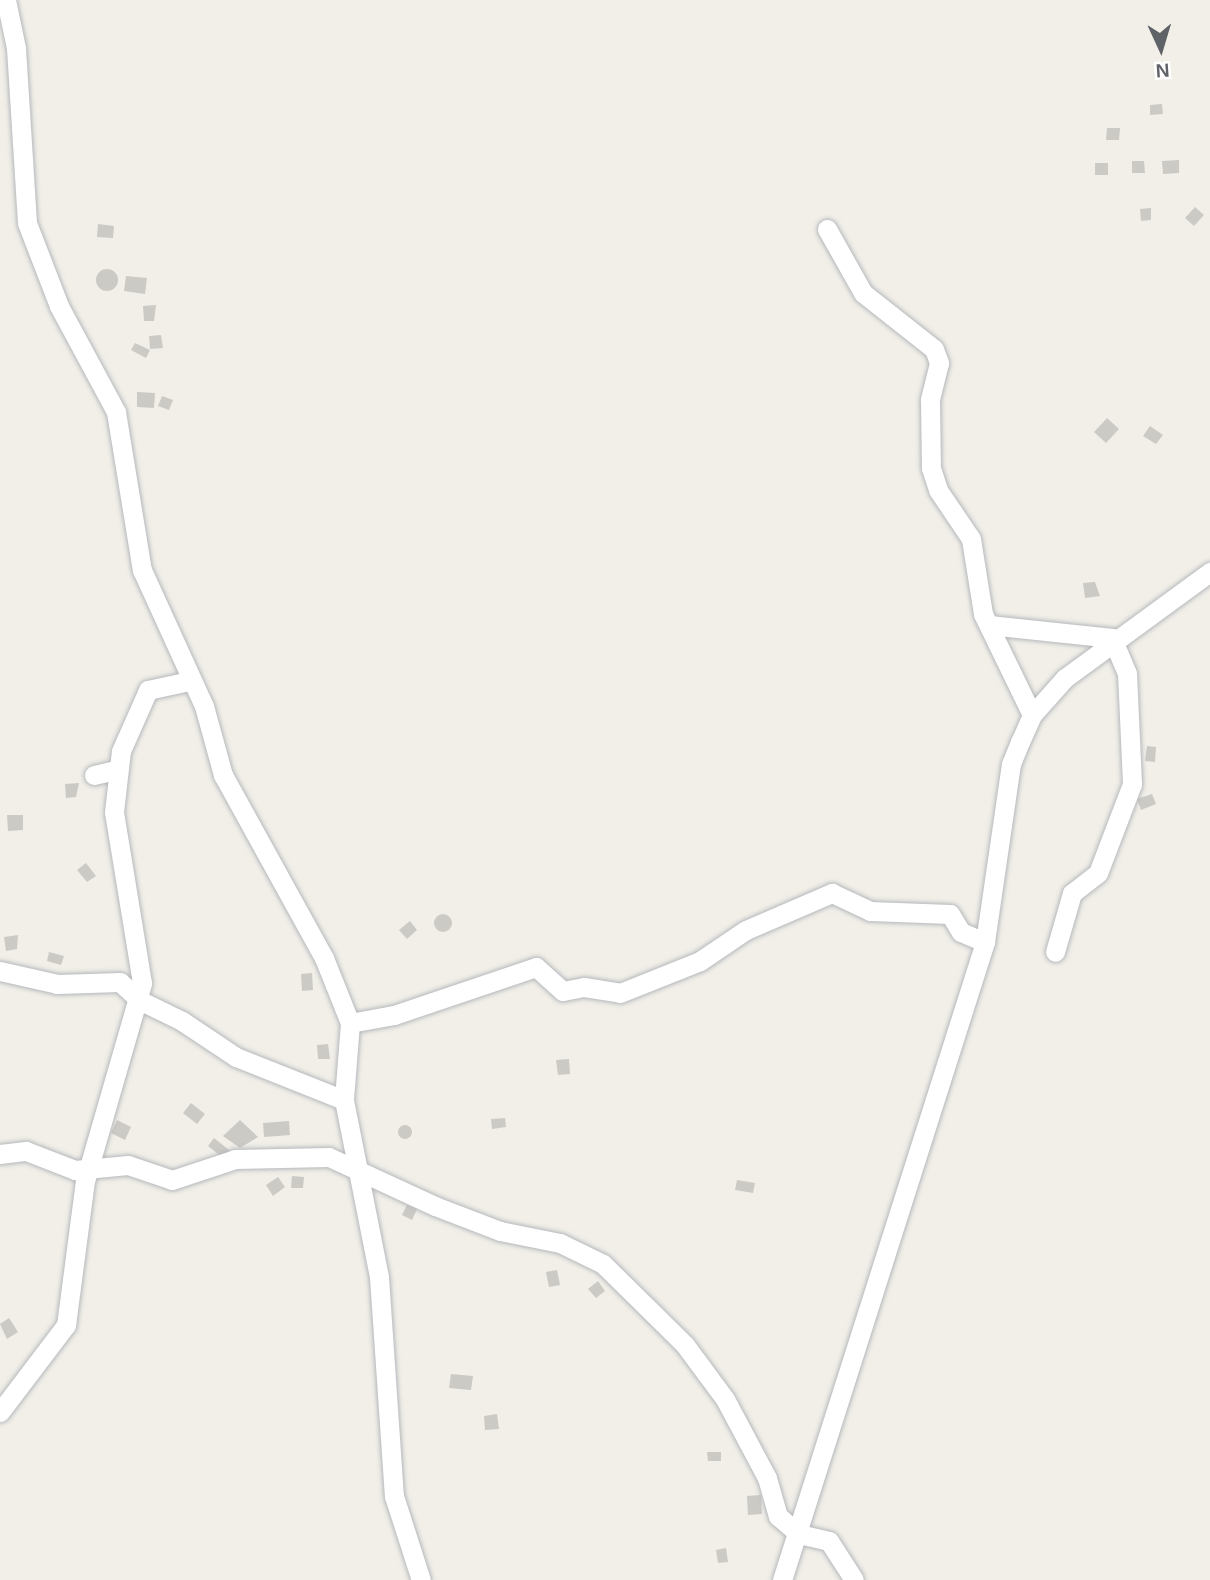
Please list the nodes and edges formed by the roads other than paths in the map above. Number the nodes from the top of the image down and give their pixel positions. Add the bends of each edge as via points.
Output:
1 (6, 0) edge
2 (827, 229) dead end
3 (1210, 572) edge
4 (989, 625) junction
5 (1112, 638) junction
6 (189, 681) junction
7 (1032, 715) junction
8 (116, 770) junction
9 (94, 775) dead end
10 (985, 942) junction
11 (1055, 952) dead end
12 (0, 971) edge
13 (139, 1000) junction
14 (350, 1023) junction
15 (344, 1100) junction
16 (0, 1154) edge
17 (87, 1171) junction
18 (357, 1172) junction
19 (0, 1412) edge
20 (799, 1534) junction
21 (421, 1580) edge
22 (782, 1580) edge
23 (854, 1580) edge

1 - 6 street via 16,48 27,223 59,306 116,412 136,549
2 - 4 street via 863,293 934,349 939,363 930,400 931,468 938,490 971,539 979,597
3 - 5 street
4 - 5 street
4 - 7 street
5 - 7 street
5 - 11 street via 1127,673 1132,784 1098,873 1072,893
6 - 8 street via 148,690 128,726
6 - 14 street via 211,725 230,791 324,958
7 - 10 street via 1011,764
8 - 9 street
8 - 13 street via 114,812 142,969
10 - 14 street via 961,932 950,914 870,911 832,893 746,930 700,961 620,993 584,987 563,991 536,967 470,992
10 - 20 street
12 - 13 street via 57,985 120,982
13 - 15 street via 267,1073
13 - 17 street
14 - 15 street
15 - 18 street
16 - 17 street via 26,1150
17 - 18 street via 128,1166 172,1180 197,1176 219,1162 313,1155
17 - 19 street via 66,1325
18 - 20 street via 500,1231 560,1243 603,1264 704,1370 761,1465 778,1516
18 - 21 street via 379,1278 394,1496
20 - 22 street
20 - 23 street via 829,1542

